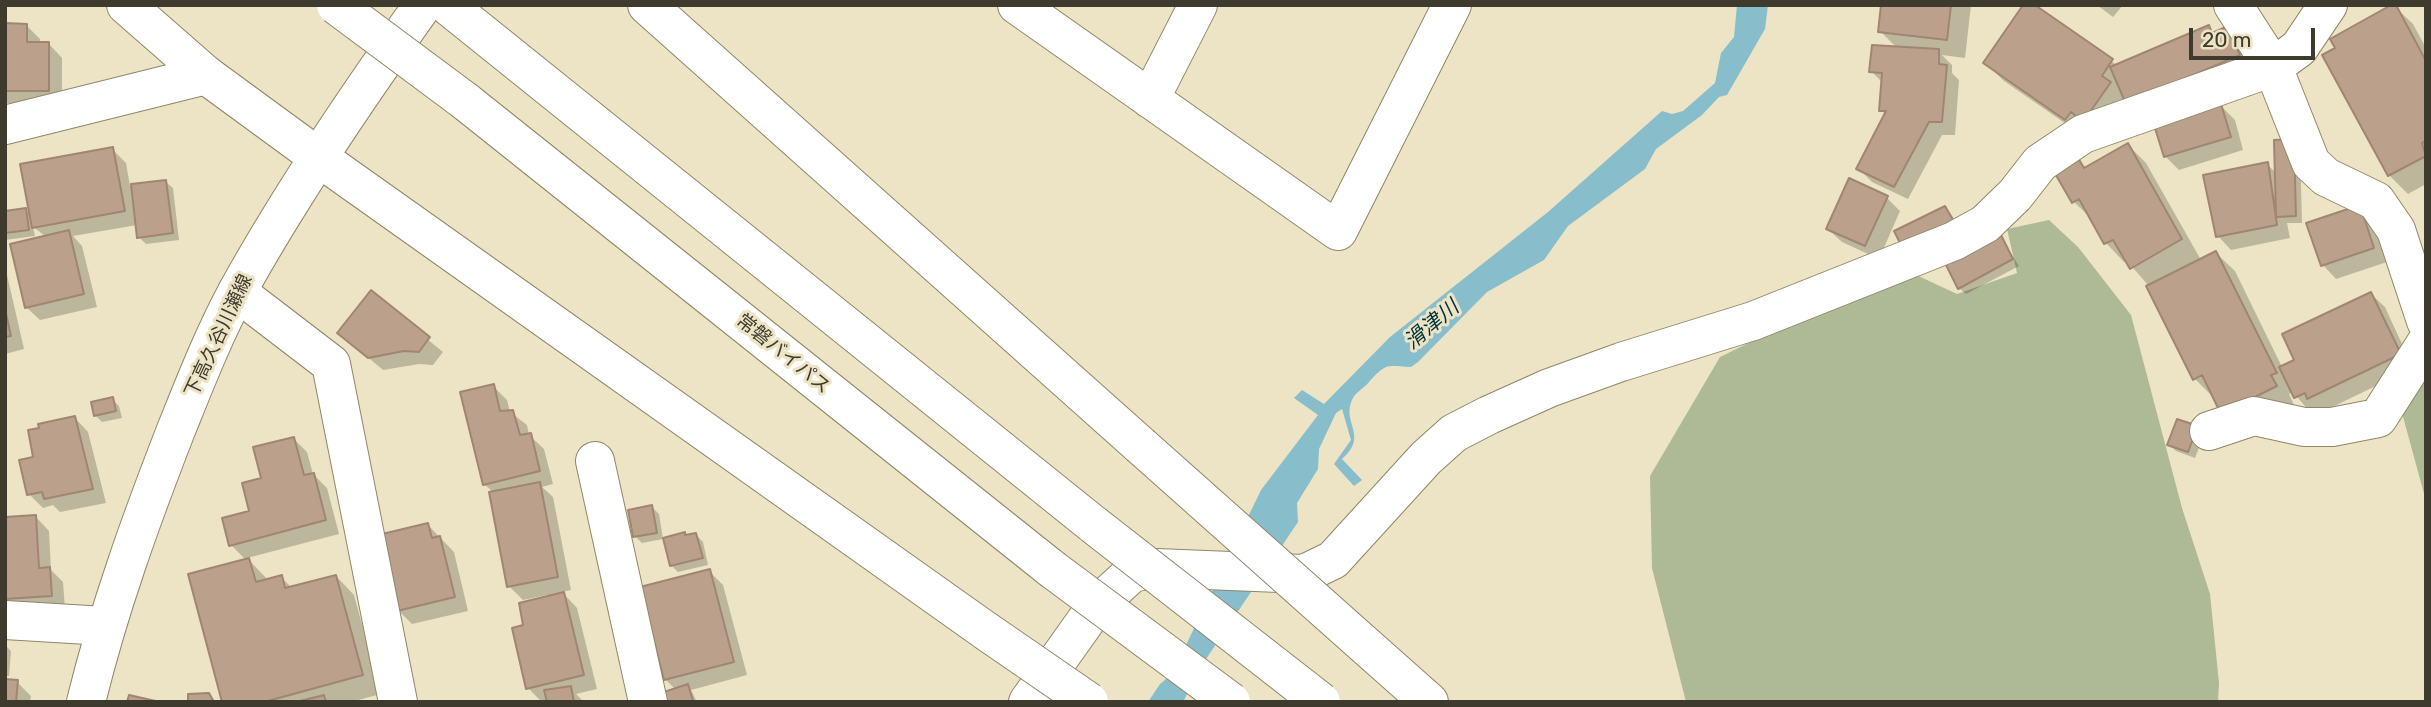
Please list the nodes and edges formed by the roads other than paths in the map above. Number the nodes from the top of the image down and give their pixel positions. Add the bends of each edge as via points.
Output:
1 (126, 5) edge
2 (336, 5) edge
3 (423, 5) edge
4 (447, 5) edge
5 (647, 5) edge
6 (1017, 5) edge
7 (1198, 5) edge
8 (1452, 5) edge
9 (2233, 5) edge
10 (2328, 5) edge
11 (2273, 67) junction
12 (206, 75) junction
13 (1150, 99) junction
14 (5, 125) edge
15 (318, 157) junction
16 (237, 292) junction
17 (2426, 321) edge
18 (2426, 343) edge
19 (2208, 431) dead end
20 (595, 461) dead end
21 (5, 620) edge
22 (105, 626) junction
23 (86, 702) edge
24 (398, 702) edge
25 (648, 702) edge
26 (1028, 702) edge
27 (1088, 702) edge
28 (1231, 702) edge
29 (1321, 702) edge
30 (1429, 702) edge

1 - 12 main road
2 - 28 main road, 常磐バイパス, bridge via 464,101 1052,569
3 - 15 main road, 下高久谷川瀬線
4 - 29 main road, bridge
5 - 30 main road, bridge
6 - 13 main road
7 - 13 main road
8 - 13 main road via 1338,231
9 - 11 main road
10 - 11 main road via 2299,48
11 - 17 main road via 2311,163 2326,177 2376,201 2396,230
11 - 26 main road via 2083,134 2040,163 1984,224 1955,241 1753,321 1549,388 1454,433 1333,560 1304,575 1157,568 1132,573 1097,605
12 - 14 main road
12 - 15 main road
15 - 16 main road, 下高久谷川瀬線
15 - 27 main road, bridge
16 - 22 main road, 下高久谷川瀬線 via 146,507
16 - 24 main road via 331,364
18 - 19 main road via 2378,418 2304,427 2254,416
20 - 25 main road
21 - 22 main road
22 - 23 main road, 下高久谷川瀬線

